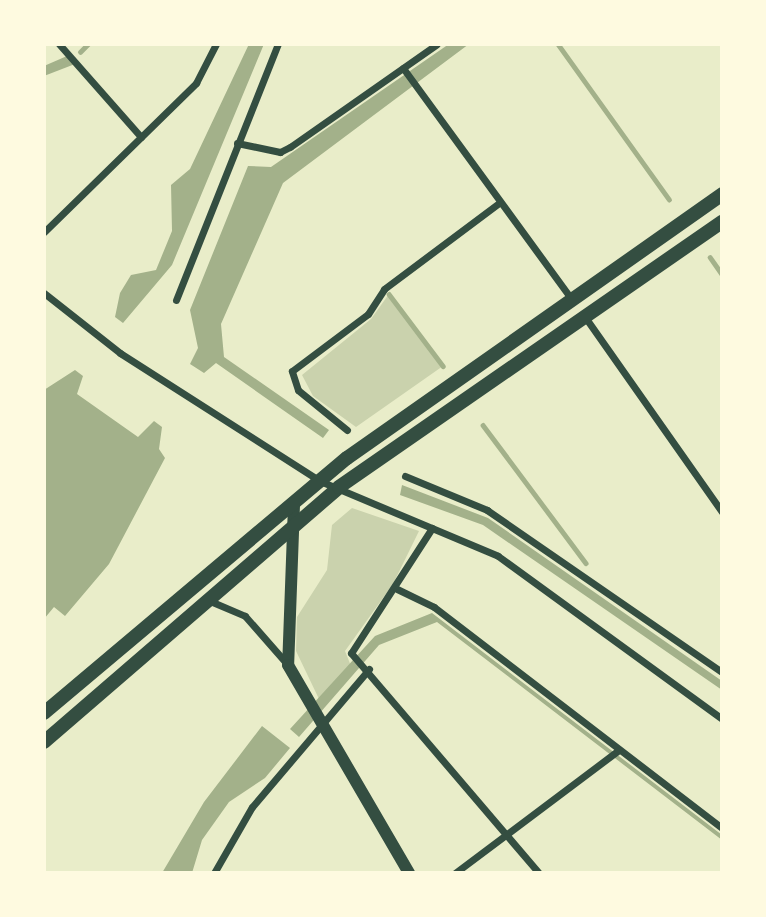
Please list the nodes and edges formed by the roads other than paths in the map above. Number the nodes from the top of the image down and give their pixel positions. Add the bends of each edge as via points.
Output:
1 (60, 44) edge
2 (78, 44) edge
3 (216, 44) edge
4 (278, 44) edge
5 (437, 44) edge
6 (71, 51) junction
7 (404, 69) junction
8 (141, 137) junction
9 (237, 143) junction
10 (722, 194) edge
11 (499, 203) junction
12 (722, 222) edge
13 (44, 232) edge
14 (44, 293) edge
15 (571, 298) junction
16 (176, 300) dead end
17 (585, 317) junction
18 (347, 430) dead end
19 (405, 476) dead end
20 (320, 481) junction
21 (339, 487) junction
22 (294, 505) junction
23 (722, 512) edge
24 (292, 528) junction
25 (432, 528) junction
26 (397, 589) junction
27 (210, 601) junction
28 (288, 665) junction
29 (369, 669) junction
30 (722, 672) edge
31 (44, 713) edge
32 (722, 719) edge
33 (44, 742) edge
34 (619, 750) junction
35 (722, 828) edge
36 (507, 835) junction
37 (214, 873) edge
38 (409, 873) edge
39 (455, 873) edge
40 (539, 873) edge

1 - 6 street
2 - 6 street
3 - 8 street via 196,83
4 - 9 street
5 - 7 street
6 - 8 street
7 - 9 street via 280,152
7 - 11 street
8 - 13 street
9 - 16 street
10 - 15 main road
11 - 15 street
11 - 18 street via 384,289 368,314 292,371 298,390
12 - 17 main road
14 - 20 street via 120,353
15 - 20 main road
17 - 21 main road
17 - 23 street
19 - 30 street via 487,510
20 - 21 street
20 - 22 main road
21 - 24 main road
21 - 25 street
22 - 24 main road
22 - 31 main road
24 - 27 main road
24 - 28 main road
25 - 26 street
25 - 32 street via 498,556
26 - 29 street via 351,653
26 - 34 street via 434,607
27 - 28 street via 245,616
27 - 33 main road
28 - 38 main road
29 - 36 street
29 - 37 street via 253,807
34 - 35 street
34 - 36 street
36 - 39 street
36 - 40 street

